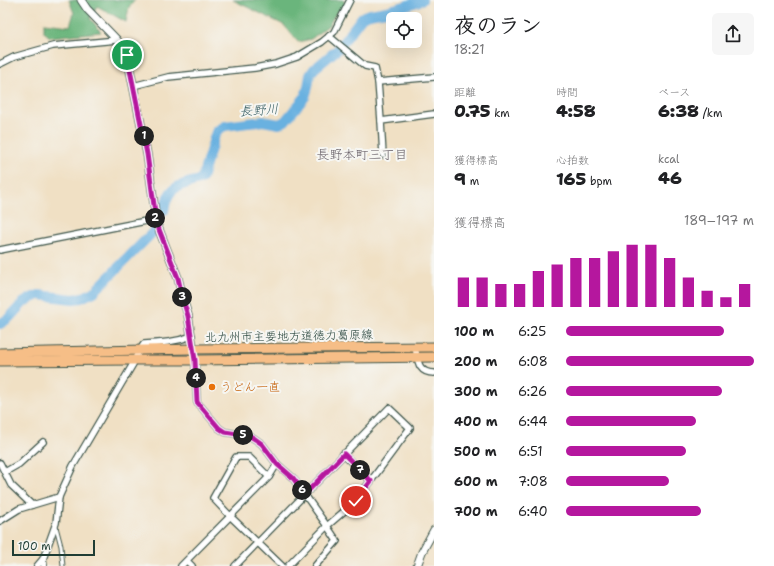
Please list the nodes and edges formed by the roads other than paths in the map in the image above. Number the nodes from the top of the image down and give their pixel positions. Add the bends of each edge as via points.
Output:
1 (81, 0) edge
2 (350, 0) edge
3 (329, 36) junction
4 (117, 40) junction
5 (0, 64) edge
6 (434, 77) edge
7 (378, 82) junction
8 (133, 86) junction
9 (434, 114) edge
10 (381, 121) junction
11 (383, 155) dead end
12 (156, 220) junction
13 (0, 250) edge
14 (192, 336) junction
15 (415, 347) junction
16 (434, 347) edge
17 (139, 350) junction
18 (193, 350) junction
19 (0, 353) edge
20 (418, 357) junction
21 (434, 357) edge
22 (0, 360) edge
23 (134, 360) junction
24 (195, 360) junction
25 (434, 373) edge
26 (43, 442) dead end
27 (344, 454) junction
28 (0, 463) edge
29 (277, 464) junction
30 (5, 472) junction
31 (269, 477) junction
32 (371, 481) junction
33 (305, 494) junction
34 (59, 497) junction
35 (32, 505) junction
36 (231, 517) junction
37 (0, 521) edge
38 (56, 523) junction
39 (328, 526) junction
40 (434, 530) edge
41 (258, 542) junction
42 (43, 559) junction
43 (187, 560) junction
44 (37, 566) edge
45 (44, 566) edge
46 (63, 566) edge
47 (181, 566) edge
48 (192, 566) edge
49 (235, 566) edge
50 (282, 566) edge
51 (288, 566) edge
52 (315, 566) edge
53 (416, 566) edge

1 - 4 street
2 - 3 street via 334,32
3 - 7 street via 365,66 375,68
3 - 8 street via 297,57 276,64 168,77
4 - 5 street via 53,46 28,52
4 - 8 street via 127,55
6 - 7 street
7 - 10 street
8 - 12 street via 147,154
9 - 10 street
10 - 11 street
12 - 13 street
12 - 14 street via 178,278
14 - 17 street via 166,343 144,344
14 - 18 street
15 - 16 main road, 北九州市主要地方道徳力葛原線
15 - 18 main road, 北九州市主要地方道徳力葛原線
15 - 20 street
17 - 18 main road, 北九州市主要地方道徳力葛原線
17 - 19 main road, 北九州市主要地方道徳力葛原線
17 - 23 street
18 - 24 street
20 - 21 main road, 北九州市主要地方道徳力葛原線
20 - 24 main road, 北九州市主要地方道徳力葛原線
20 - 25 street via 423,370
22 - 23 main road, 北九州市主要地方道徳力葛原線
23 - 24 main road, 北九州市主要地方道徳力葛原線
23 - 34 street via 73,466
24 - 29 street via 197,402 219,428 225,432 255,439
26 - 30 street via 19,464
27 - 32 street
27 - 32 street via 389,408 410,428
27 - 33 street
28 - 30 street
29 - 31 street
29 - 33 street via 293,478
30 - 35 street via 11,485
31 - 36 street
31 - 36 street via 249,457 236,457 213,498
32 - 39 street via 356,501
33 - 39 street
33 - 41 street
34 - 35 street
34 - 38 street
35 - 37 street via 19,509
36 - 41 street
36 - 43 street
38 - 42 street
38 - 46 lane
39 - 51 street
39 - 52 street via 336,541
40 - 53 street
41 - 49 street
41 - 50 street
42 - 44 street
42 - 45 street
43 - 47 street
43 - 48 street

